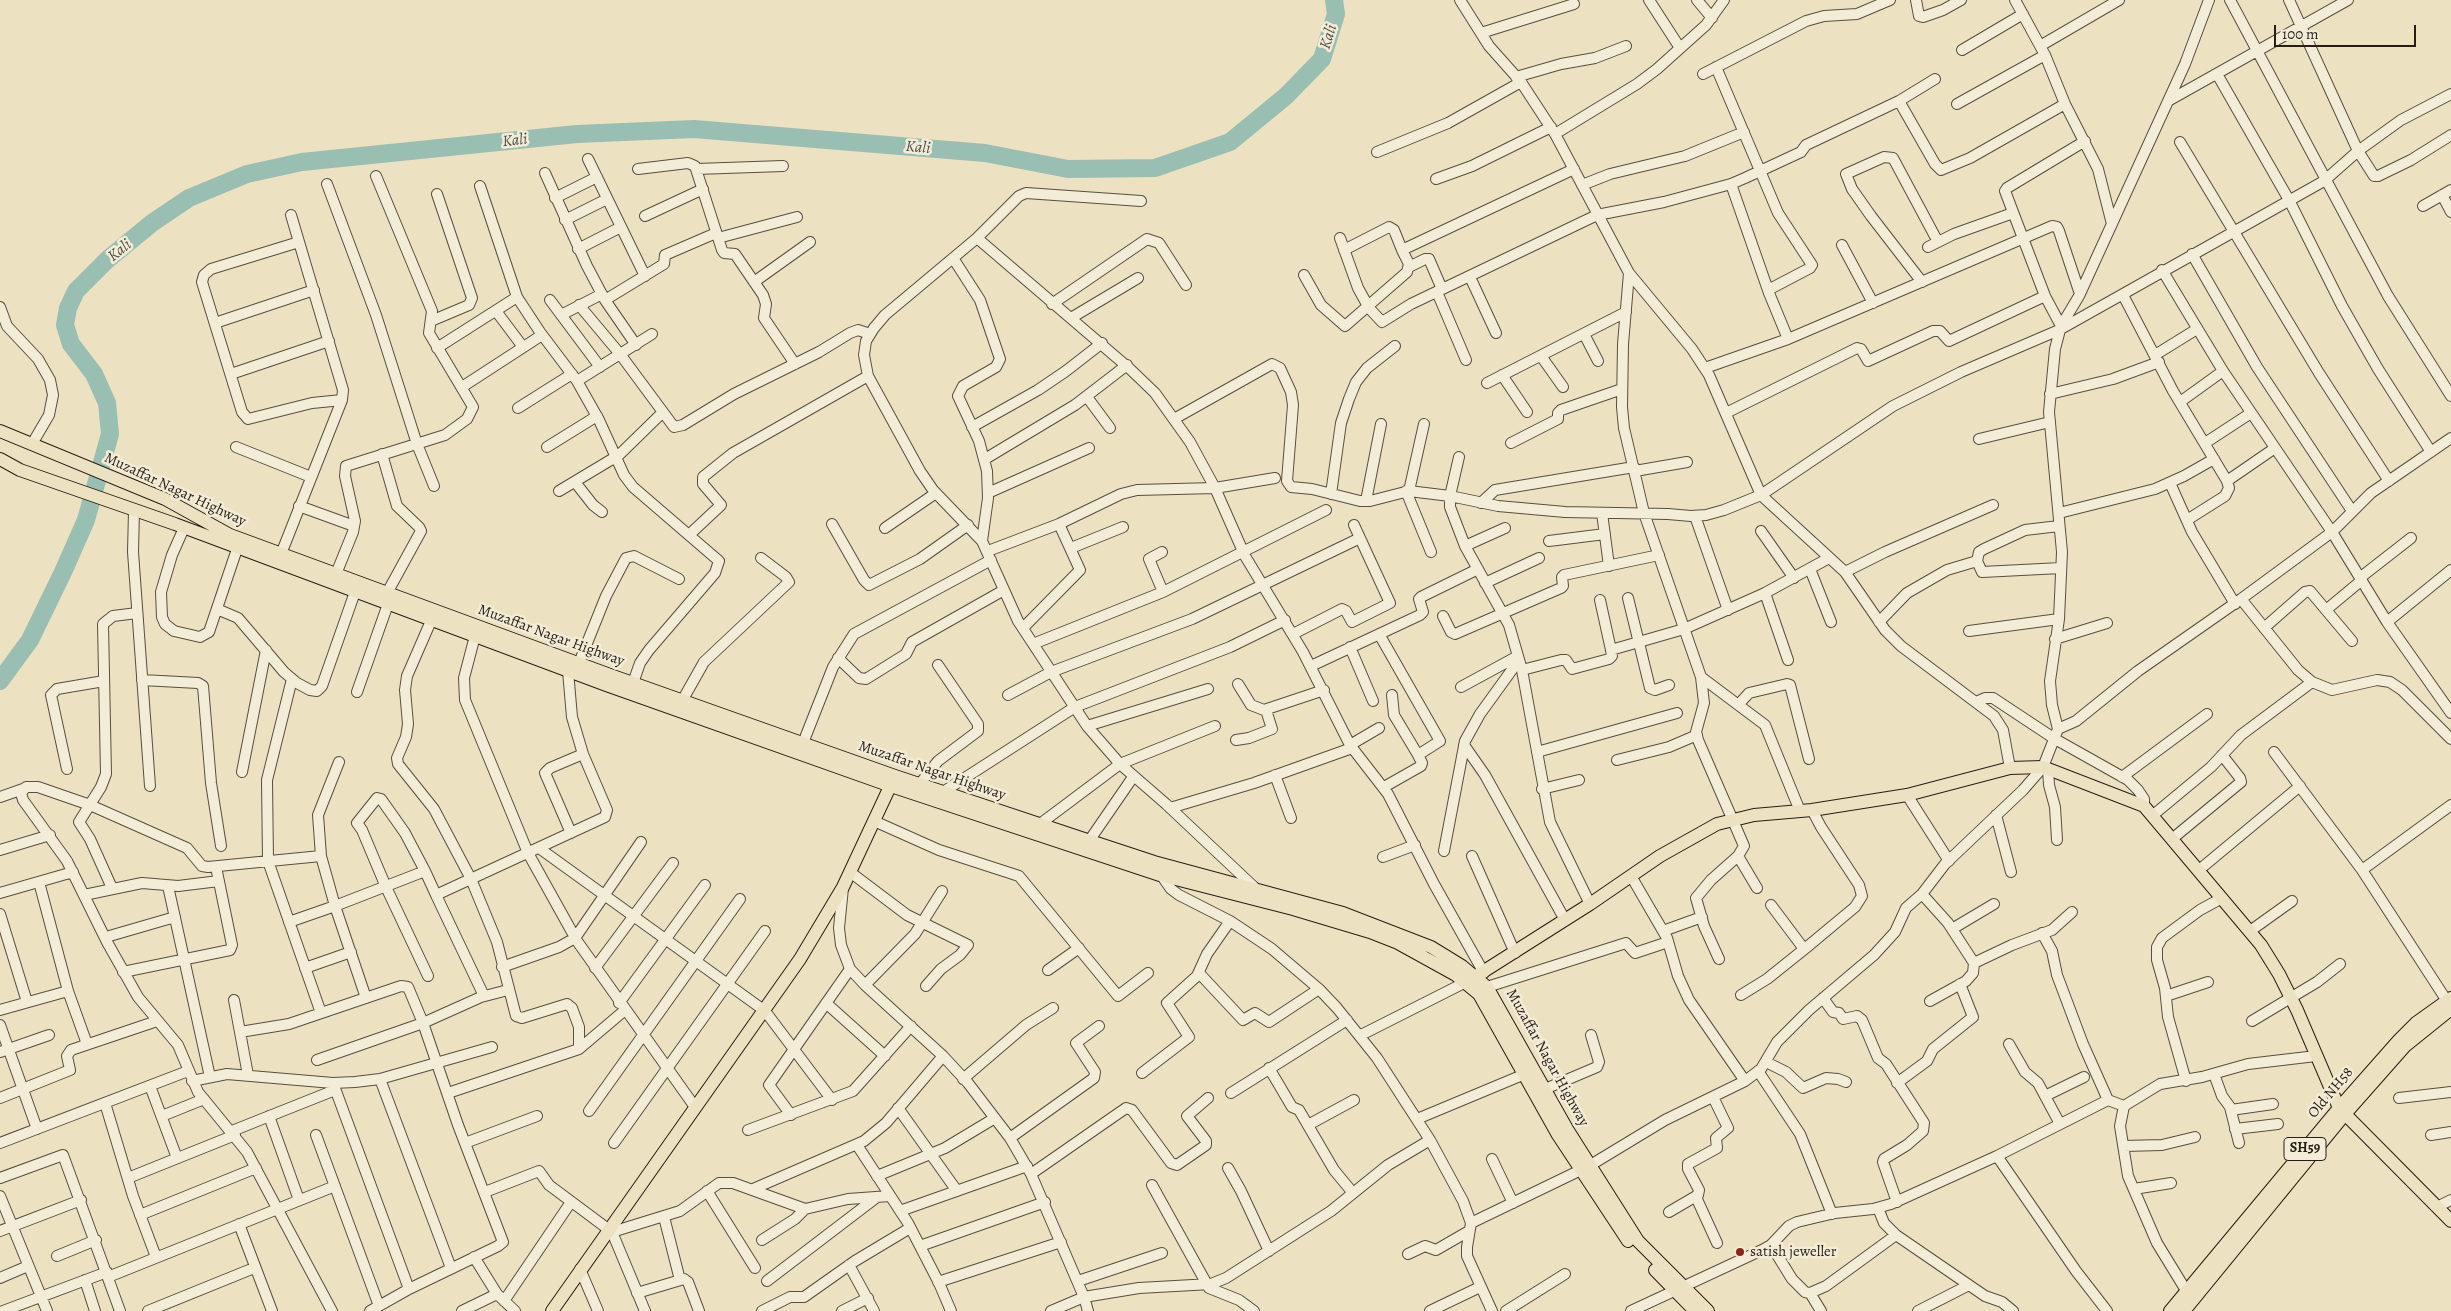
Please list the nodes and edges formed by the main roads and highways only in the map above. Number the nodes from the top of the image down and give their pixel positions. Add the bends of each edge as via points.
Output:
1 (0, 431) edge
2 (0, 459) edge
3 (387, 599) junction
4 (433, 615) junction
5 (573, 667) junction
6 (893, 781) junction
7 (916, 789) junction
8 (1475, 978) junction
9 (2450, 1003) edge
10 (2342, 1111) junction
11 (1585, 1169) junction
12 (2451, 1221) edge
13 (1702, 1310) edge
14 (552, 1311) edge
15 (2170, 1311) edge
16 (2184, 1311) edge

1 - 3 main road, Muzaffar Nagar Highway via 183,508 230,535 336,574
2 - 3 main road, Muzaffar Nagar Highway via 20,470 354,592
3 - 4 main road, Muzaffar Nagar Highway
4 - 5 main road, Muzaffar Nagar Highway
4 - 5 main road, Muzaffar Nagar Highway via 475,636
5 - 6 main road, Muzaffar Nagar Highway
5 - 6 main road, Muzaffar Nagar Highway via 633,683 803,743
6 - 7 main road, Muzaffar Nagar Highway
6 - 14 main road via 843,887 800,959
7 - 8 main road, Muzaffar Nagar Highway via 1160,875 1370,932
7 - 8 main road, Muzaffar Nagar Highway via 943,792 1154,862 1343,913 1431,947
8 - 10 main road via 1702,832 1734,819 1906,795 2010,768 2045,768 2148,811 2250,931 2279,974
8 - 11 main road, Muzaffar Nagar Highway via 1525,1074
8 - 11 main road, Muzaffar Nagar Highway via 1487,987 1545,1089
9 - 10 main road, Old NH58 / SH59
10 - 12 main road
10 - 15 main road, Old NH58 / SH59
10 - 16 main road, Old NH58 / SH59
11 - 13 main road, Muzaffar Nagar Highway via 1638,1241

